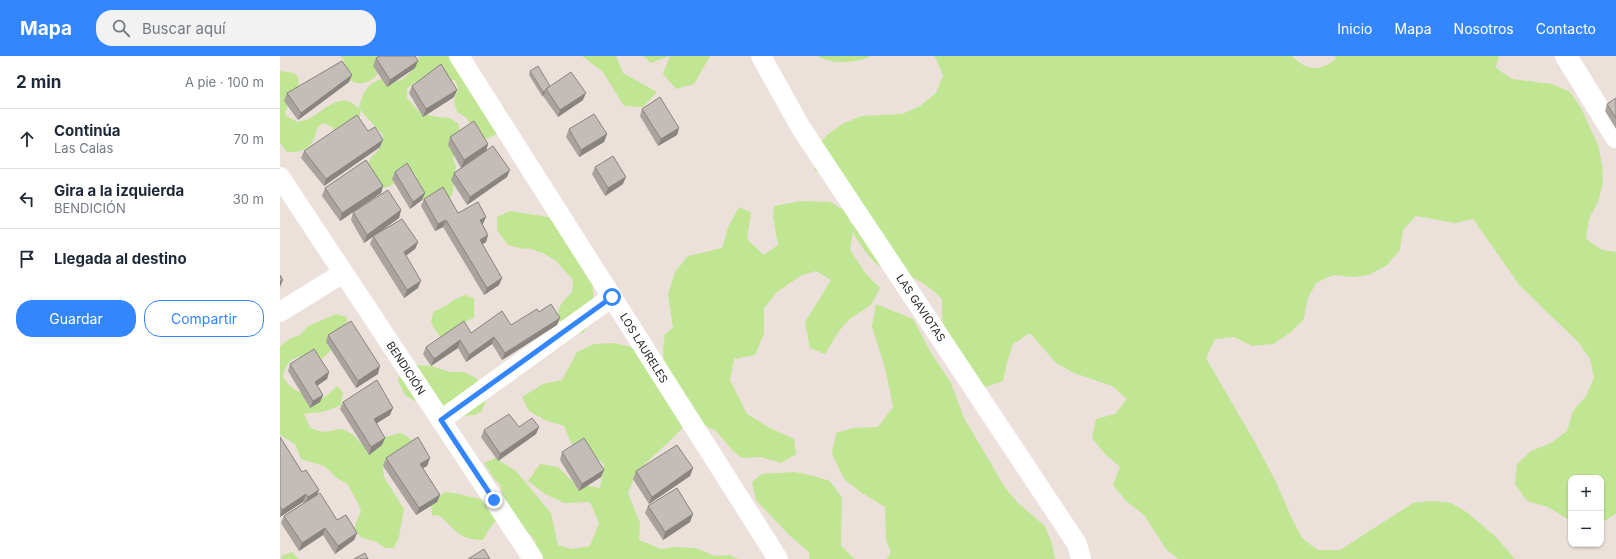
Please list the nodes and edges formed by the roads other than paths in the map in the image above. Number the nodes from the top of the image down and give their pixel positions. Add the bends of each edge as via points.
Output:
1 (459, 56) edge
2 (761, 56) edge
3 (1566, 56) edge
4 (1616, 137) edge
5 (280, 177) edge
6 (343, 272) junction
7 (612, 297) junction
8 (280, 312) edge
9 (441, 420) junction
10 (533, 559) edge
11 (778, 559) edge
12 (1081, 559) edge

1 - 7 street, LOS LAURELES
2 - 12 street, LAS GAVIOTAS via 801,128 1076,544
3 - 4 street
5 - 6 street, BENDICIÓN
6 - 8 street
6 - 9 street, BENDICIÓN
7 - 9 street
7 - 11 street, LOS LAURELES
9 - 10 street, BENDICIÓN

